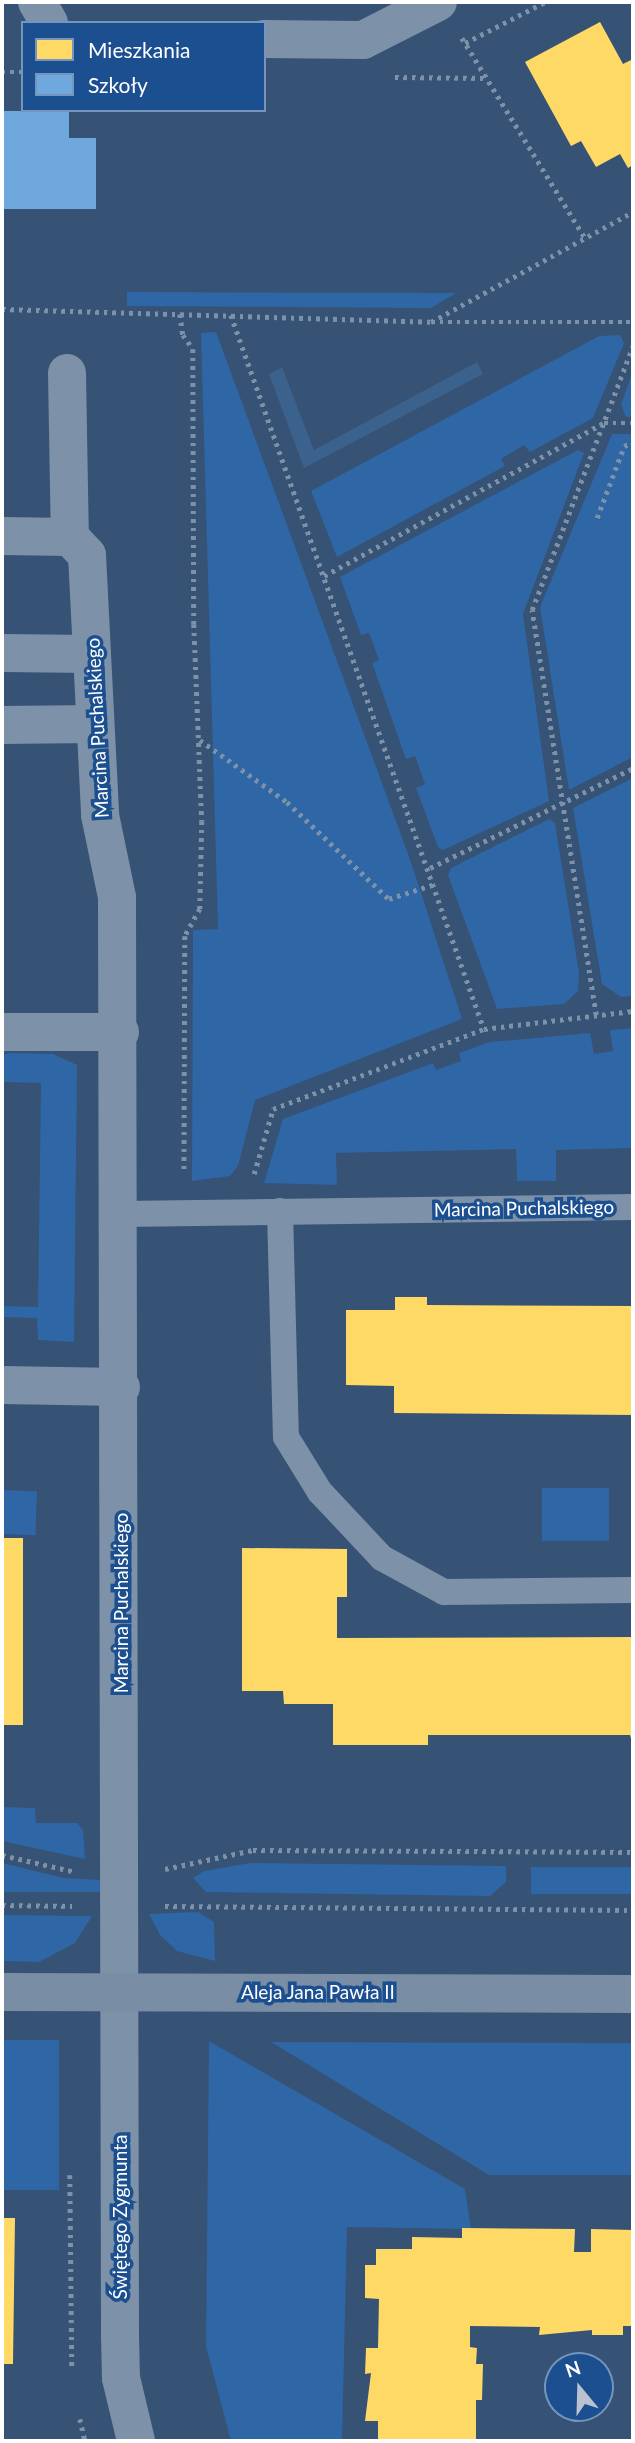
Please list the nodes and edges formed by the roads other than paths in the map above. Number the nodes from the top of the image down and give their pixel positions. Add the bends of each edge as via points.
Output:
1 (37, 2) edge
2 (448, 17) edge
3 (48, 21) edge
4 (266, 39) edge
5 (67, 373) dead end
6 (2, 536) edge
7 (70, 537) junction
8 (2, 653) edge
9 (92, 654) junction
10 (96, 724) junction
11 (2, 725) edge
12 (2, 1032) edge
13 (120, 1032) junction
14 (633, 1207) edge
15 (280, 1211) junction
16 (121, 1214) junction
17 (2, 1385) edge
18 (121, 1387) junction
19 (633, 1590) edge
20 (2, 1992) edge
21 (121, 1992) junction
22 (633, 1994) edge
23 (136, 2441) edge

1 - 3 street
2 - 4 street via 363,40
5 - 7 street
6 - 7 street
7 - 9 street, Marcina Puchalskiego via 87,555
8 - 9 street
9 - 10 street, Marcina Puchalskiego
10 - 11 street
10 - 13 street, Marcina Puchalskiego via 100,815 117,897
12 - 13 street
13 - 16 street, Marcina Puchalskiego
14 - 15 lane, Marcina Puchalskiego
15 - 16 lane, Marcina Puchalskiego
15 - 19 lane via 286,1437 337,1511 382,1558 444,1592
16 - 18 street, Marcina Puchalskiego
17 - 18 street
18 - 21 street, Marcina Puchalskiego
20 - 21 street, Aleja Jana Pawła II
21 - 22 street, Aleja Jana Pawła II
21 - 23 street, Świętego Zygmunta via 121,2378

